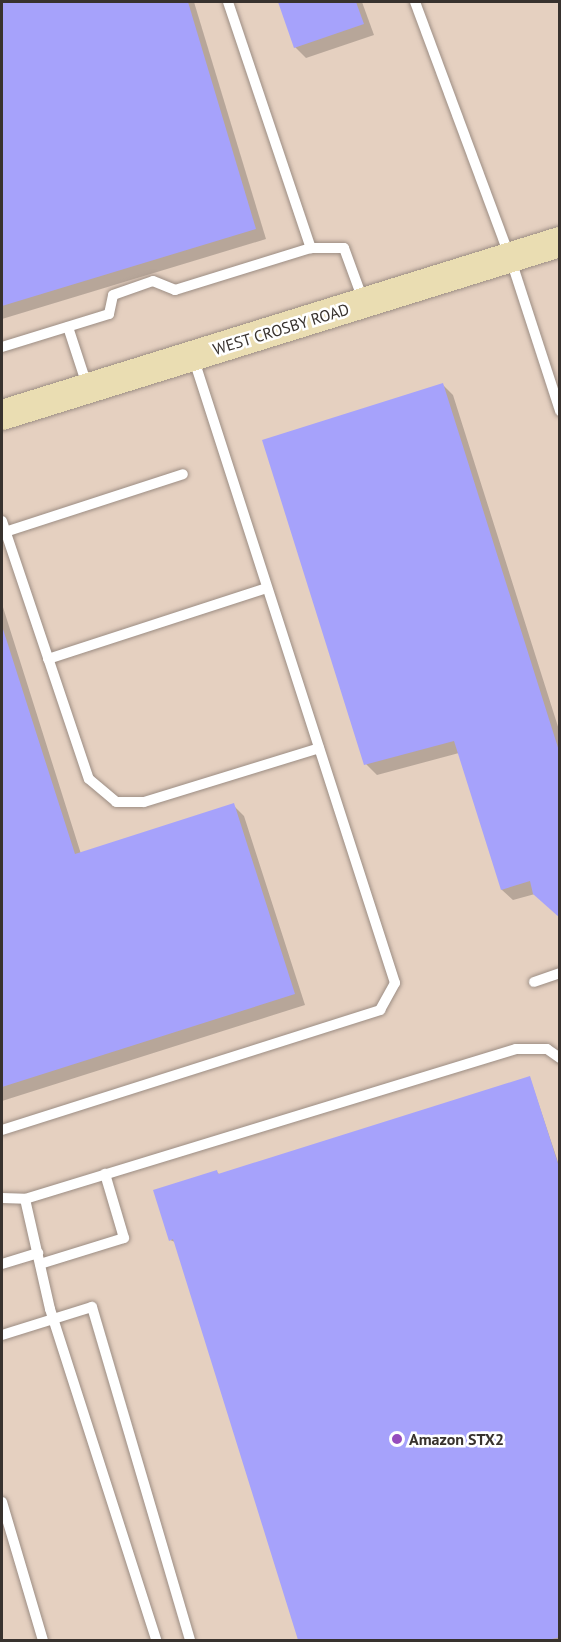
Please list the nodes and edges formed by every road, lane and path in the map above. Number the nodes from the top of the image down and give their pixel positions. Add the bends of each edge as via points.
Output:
1 (228, 2) edge
2 (415, 2) edge
3 (560, 242) edge
4 (311, 248) junction
5 (510, 257) junction
6 (364, 303) junction
7 (68, 327) junction
8 (2, 347) edge
9 (193, 356) junction
10 (87, 389) junction
11 (560, 411) edge
12 (2, 415) edge
13 (183, 474) dead end
14 (3, 527) edge
15 (267, 588) junction
16 (48, 659) junction
17 (319, 748) junction
18 (560, 973) edge
19 (534, 982) dead end
20 (560, 1058) edge
21 (2, 1130) edge
22 (105, 1174) junction
23 (2, 1198) edge
24 (25, 1199) junction
25 (39, 1258) junction
26 (2, 1264) edge
27 (53, 1319) junction
28 (2, 1335) edge
29 (2, 1502) edge
30 (43, 1641) edge
31 (156, 1641) edge
32 (190, 1641) edge

1 - 4 lane
2 - 5 lane
3 - 5 street, WEST CROSBY ROAD
4 - 6 lane via 344,248
4 - 7 lane via 175,290 153,281 113,295 109,314
5 - 6 street, WEST CROSBY ROAD
5 - 11 lane
6 - 9 street, WEST CROSBY ROAD
7 - 8 lane
7 - 10 lane
9 - 10 street, WEST CROSBY ROAD
9 - 15 lane
10 - 12 street, WEST CROSBY ROAD
13 - 14 lane
14 - 16 lane
15 - 16 lane
15 - 17 lane
16 - 17 lane via 89,779 116,802 144,802
17 - 21 lane via 395,983 380,1010
18 - 19 lane
20 - 22 lane via 546,1049 516,1049
22 - 24 lane
22 - 25 lane via 124,1238
23 - 24 lane
24 - 25 lane
25 - 26 lane
25 - 27 lane
27 - 28 lane
27 - 31 lane
27 - 32 lane via 92,1306
29 - 30 lane

